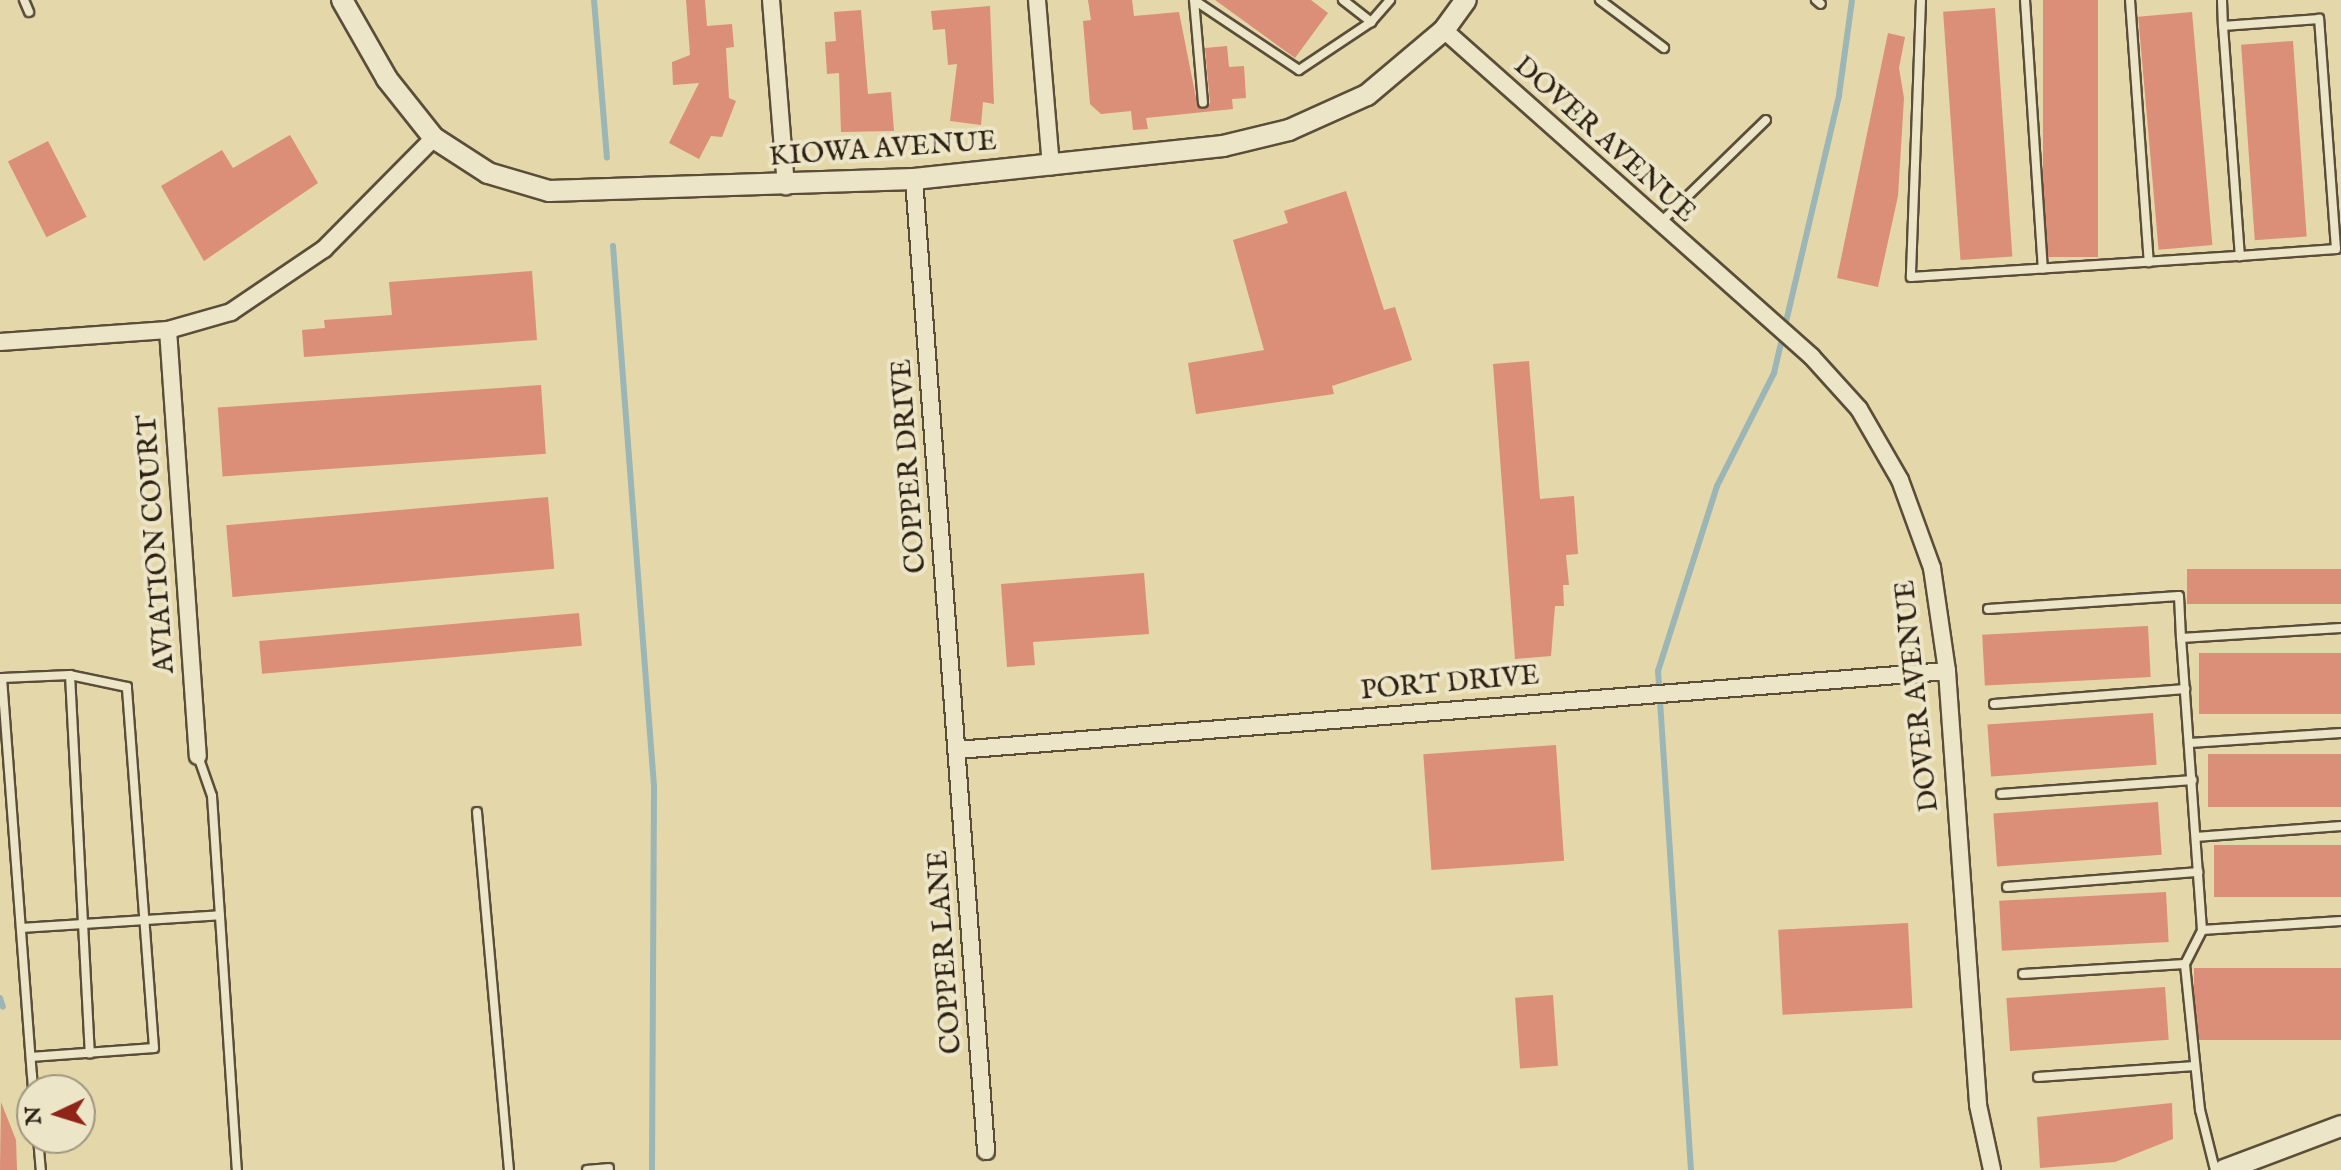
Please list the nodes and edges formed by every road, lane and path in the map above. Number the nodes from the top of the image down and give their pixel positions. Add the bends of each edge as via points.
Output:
1 (24, 0) edge
2 (342, 0) edge
3 (771, 0) edge
4 (1037, 0) edge
5 (1343, 0) edge
6 (1390, 0) edge
7 (1466, 0) edge
8 (1600, 0) edge
9 (1921, 0) edge
10 (2025, 0) edge
11 (2130, 0) edge
12 (2222, 0) edge
13 (29, 12) dead end
14 (1371, 22) junction
15 (2223, 26) junction
16 (1444, 30) junction
17 (1664, 48) dead end
18 (1203, 103) dead end
19 (1766, 120) dead end
20 (434, 138) junction
21 (1051, 166) junction
22 (914, 179) junction
23 (786, 186) junction
24 (1659, 225) junction
25 (2240, 256) junction
26 (2149, 262) junction
27 (2043, 268) junction
28 (168, 330) junction
29 (0, 342) edge
30 (1988, 609) dead end
31 (2341, 628) edge
32 (2181, 638) junction
33 (1947, 671) junction
34 (70, 675) junction
35 (2185, 689) junction
36 (1994, 704) dead end
37 (2341, 733) edge
38 (2190, 743) junction
39 (957, 750) junction
40 (198, 756) joint
41 (2192, 780) junction
42 (2001, 794) dead end
43 (477, 812) dead end
44 (2341, 826) edge
45 (2196, 837) junction
46 (2198, 872) junction
47 (2007, 887) dead end
48 (220, 915) junction
49 (144, 919) junction
50 (2341, 921) edge
51 (83, 924) junction
52 (21, 928) junction
53 (2202, 930) junction
54 (2185, 964) junction
55 (2023, 974) dead end
56 (90, 1053) junction
57 (31, 1057) junction
58 (2195, 1066) junction
59 (32, 1074) edge
60 (2038, 1077) dead end
61 (2341, 1126) edge
62 (986, 1151) dead end
63 (609, 1168) edge
64 (237, 1170) edge
65 (509, 1170) edge
66 (587, 1170) edge
67 (1992, 1170) edge
68 (2215, 1170) edge
69 (2224, 1170) edge

1 - 13 lane
2 - 20 street, KIOWA AVENUE via 387,79
3 - 23 street
4 - 21 street
5 - 14 lane
6 - 14 lane
7 - 16 street, KIOWA AVENUE
8 - 17 lane
9 - 27 lane via 1911,277
10 - 27 lane
11 - 26 lane
12 - 15 lane
14 - 18 lane via 1299,70 1194,0
15 - 25 lane
15 - 25 lane via 2319,19 2324,81 2336,249
16 - 21 street, KIOWA AVENUE via 1367,95 1289,130 1158,156
16 - 24 street, DOVER AVENUE
19 - 24 lane
20 - 23 street, KIOWA AVENUE via 488,173 549,191
20 - 28 street via 285,281 231,312
21 - 22 street, KIOWA AVENUE
22 - 23 street, KIOWA AVENUE
22 - 39 street, COPPER DRIVE
24 - 33 street, DOVER AVENUE via 1812,357 1859,409 1900,480 1932,568
25 - 26 lane
26 - 27 lane
28 - 29 street
28 - 40 street, AVIATION COURT
30 - 32 lane via 2179,596
31 - 32 lane
32 - 35 lane
33 - 39 street, PORT DRIVE
33 - 67 street, DOVER AVENUE via 1978,1105
34 - 49 lane via 127,687
34 - 51 lane
34 - 52 lane via 2,678
35 - 36 lane
35 - 38 lane
37 - 38 lane
38 - 41 lane
39 - 62 street, COPPER LANE
40 - 48 lane via 212,796
41 - 42 lane
41 - 45 lane
43 - 65 lane
44 - 45 lane
45 - 46 lane
46 - 47 lane
46 - 53 lane
48 - 49 lane
48 - 64 lane
49 - 51 lane
49 - 56 lane via 154,1048
50 - 53 lane
51 - 52 lane
51 - 56 lane
52 - 57 lane
53 - 54 lane
54 - 55 lane
54 - 58 lane
56 - 57 lane
57 - 59 lane
58 - 60 lane
58 - 68 lane
61 - 69 street
63 - 66 lane

